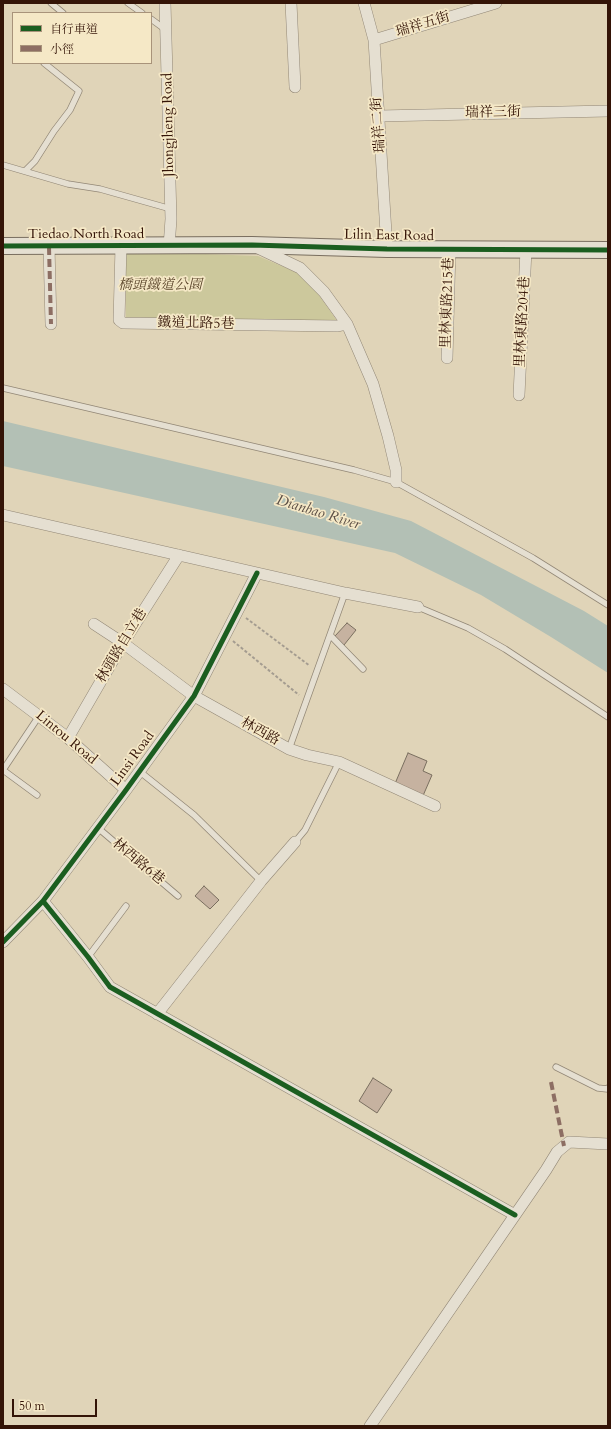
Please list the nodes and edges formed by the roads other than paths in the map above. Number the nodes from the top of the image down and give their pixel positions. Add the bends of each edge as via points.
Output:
1 (51, 3) edge
2 (128, 3) edge
3 (165, 3) edge
4 (291, 3) edge
5 (364, 3) edge
6 (496, 3) edge
7 (63, 12) edge
8 (141, 12) edge
9 (152, 20) edge
10 (166, 30) junction
11 (374, 40) junction
12 (45, 64) edge
13 (295, 87) dead end
14 (608, 111) edge
15 (379, 116) junction
16 (3, 165) edge
17 (25, 172) junction
18 (171, 209) junction
19 (3, 246) edge
20 (49, 246) junction
21 (252, 246) junction
22 (121, 247) junction
23 (169, 247) junction
24 (387, 249) junction
25 (450, 249) junction
26 (526, 250) junction
27 (608, 250) edge
28 (51, 324) dead end
29 (347, 324) junction
30 (447, 358) dead end
31 (3, 388) edge
32 (519, 395) dead end
33 (396, 482) junction
34 (3, 515) edge
35 (179, 555) junction
36 (257, 573) junction
37 (345, 593) junction
38 (608, 605) edge
39 (418, 607) joint
40 (94, 624) dead end
41 (330, 635) junction
42 (123, 642) junction
43 (363, 669) dead end
44 (3, 689) edge
45 (194, 696) junction
46 (40, 716) junction
47 (608, 717) edge
48 (68, 738) junction
49 (289, 749) junction
50 (339, 762) junction
51 (3, 770) edge
52 (139, 771) junction
53 (126, 790) junction
54 (38, 795) dead end
55 (435, 806) dead end
56 (98, 828) junction
57 (295, 842) joint
58 (261, 881) junction
59 (178, 896) dead end
60 (43, 901) junction
61 (126, 906) dead end
62 (3, 942) edge
63 (88, 957) junction
64 (157, 1014) junction
65 (556, 1067) dead end
66 (608, 1088) edge
67 (608, 1144) edge
68 (515, 1215) junction
69 (370, 1426) edge

1 - 7 lane
2 - 8 lane
3 - 10 street, Jhongjheng Road
4 - 13 street
5 - 11 street, 瑞祥二街
6 - 11 street, 瑞祥五街
9 - 10 lane
10 - 18 street, Jhongjheng Road
11 - 15 street, 瑞祥二街
12 - 17 lane via 79,91 70,110
14 - 15 street, 瑞祥三街
15 - 24 street, 瑞祥二街
16 - 17 lane
17 - 18 lane
18 - 23 street, Jhongjheng Road
19 - 20 street, Tiedao North Road
20 - 22 street, Tiedao North Road
20 - 28 street
21 - 23 street, Lilin East Road
21 - 24 street, Lilin East Road
21 - 29 street via 300,268 324,292
22 - 23 street, Tiedao North Road
22 - 29 street, 鐵道北路5巷 via 119,320 122,323 330,326
24 - 25 street, Lilin East Road
25 - 26 street, Lilin East Road
25 - 30 street, 里林東路215巷
26 - 27 street, Lilin East Road
26 - 32 street, 里林東路204巷
29 - 33 street via 375,392 396,470
31 - 33 lane
33 - 38 lane via 533,558
34 - 35 street
35 - 36 street
35 - 42 street, 林頭路自立巷
36 - 37 street
36 - 45 street, Linsi Road
37 - 39 street
37 - 41 lane, 林西路
39 - 47 lane via 468,628 505,649
40 - 42 street, 林西路
41 - 43 lane
41 - 49 lane, 林西路
42 - 45 street, 林西路
42 - 48 street, 林頭路自立巷
44 - 46 street, Lintou Road
45 - 49 street, 林西路
45 - 52 street, Linsi Road
46 - 48 street, Lintou Road
46 - 51 lane
48 - 53 street, Lintou Road
49 - 50 street
50 - 55 street
50 - 57 lane via 305,830
51 - 54 lane
52 - 53 street, Linsi Road
52 - 58 lane via 194,815
53 - 56 street, Linsi Road
56 - 59 lane, 林西路6巷
56 - 60 street, Linsi Road
57 - 58 street
58 - 64 street
60 - 62 street, Linsi Road
60 - 63 street
61 - 63 lane
63 - 64 street via 110,987
64 - 68 street
65 - 66 lane via 598,1088
67 - 68 street via 569,1142 557,1152
68 - 69 street

